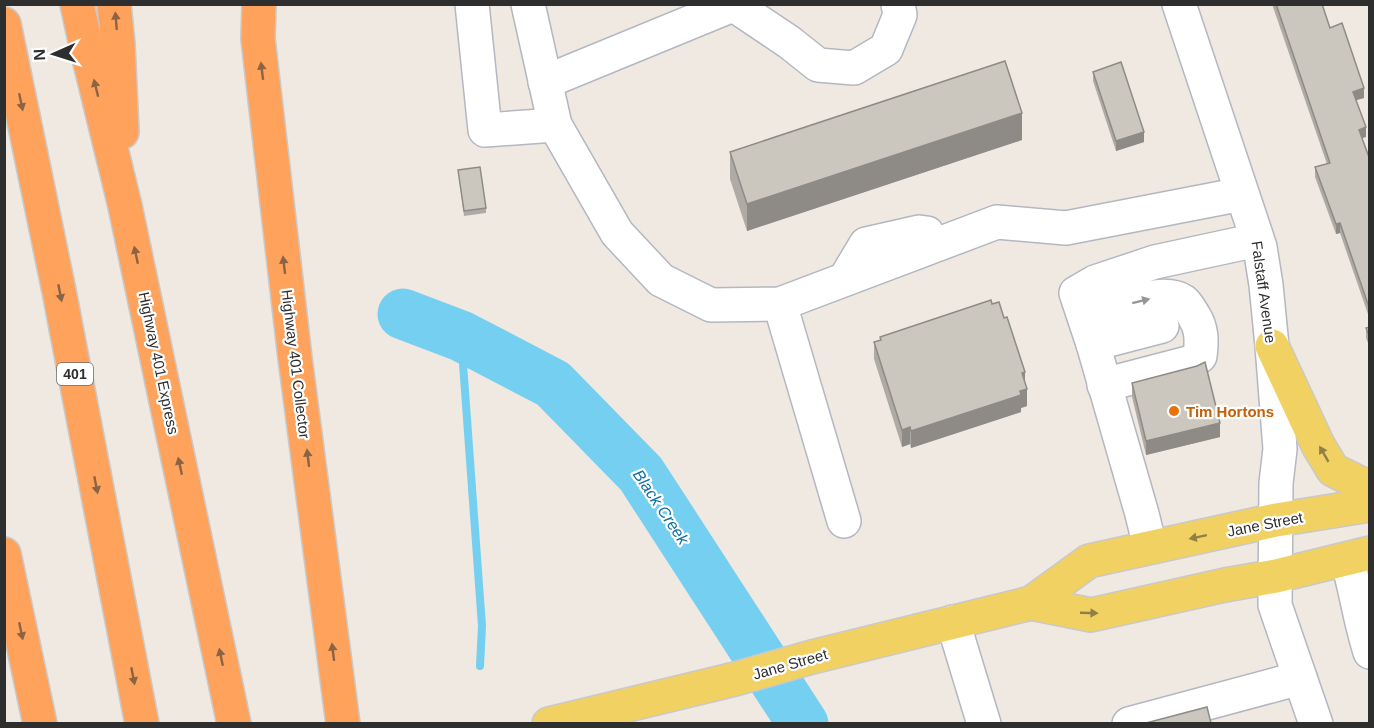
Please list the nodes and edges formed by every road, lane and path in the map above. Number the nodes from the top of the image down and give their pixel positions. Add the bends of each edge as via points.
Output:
1 (77, 4) edge
2 (114, 4) edge
3 (251, 4) edge
4 (259, 4) edge
5 (472, 4) edge
6 (528, 4) edge
7 (898, 4) edge
8 (1179, 4) edge
9 (734, 5) edge
10 (4, 24) edge
11 (258, 39) junction
12 (545, 82) junction
13 (555, 125) junction
14 (1242, 194) junction
15 (125, 206) junction
16 (1257, 240) junction
17 (780, 303) junction
18 (1162, 326) dead end
19 (1089, 332) junction
20 (1272, 346) junction
21 (1104, 385) junction
22 (1370, 488) edge
23 (1370, 505) edge
24 (1276, 520) junction
25 (844, 521) dead end
26 (1150, 547) junction
27 (4, 554) edge
28 (1358, 556) edge
29 (1275, 576) junction
30 (1031, 603) junction
31 (953, 622) junction
32 (1367, 637) edge
33 (1300, 678) junction
34 (1216, 712) edge
35 (342, 717) edge
36 (233, 719) edge
37 (40, 723) edge
38 (142, 723) edge
39 (549, 723) edge
40 (984, 723) edge
41 (1129, 723) edge
42 (1316, 723) edge

15 -> 1 highway, Highway 401 Express
15 -> 2 highway
3 - 11 highway
4 - 11 highway, Highway 401 Collector
5 - 13 street via 485,130
6 - 12 street
7 - 9 street via 900,15 886,49 854,68 818,65
8 - 14 street, Falstaff Avenue
9 - 12 street
10 -> 38 highway, 401
35 -> 11 highway, Highway 401 Collector
12 - 13 street
13 - 17 street via 617,233 661,279 711,305
14 - 16 street, Falstaff Avenue
14 - 17 street via 1066,228 997,222
36 -> 15 highway, Highway 401 Express
16 - 19 street via 1155,262 1095,282 1076,293
16 - 20 street, Falstaff Avenue
17 - 25 street
18 - 19 street
19 - 21 street
19 -> 21 street via 1134,302 1157,297 1184,302 1200,326 1200,356 1192,362
22 -> 20 main road via 1330,466
20 - 24 street, Falstaff Avenue via 1280,449
21 - 26 street
23 - 24 main road, Jane Street
24 -> 26 main road, Jane Street
24 - 29 street, Falstaff Avenue
26 - 30 main road, Jane Street via 1089,561
27 -> 37 highway
28 - 29 main road, Jane Street
28 - 32 street via 1353,578
30 -> 29 main road, Jane Street via 1091,615
29 - 33 street, Falstaff Avenue via 1275,605
30 - 31 main road, Jane Street
31 - 39 main road, Jane Street
31 - 40 street
33 - 34 street
33 - 42 street, Falstaff Avenue
34 - 41 street

